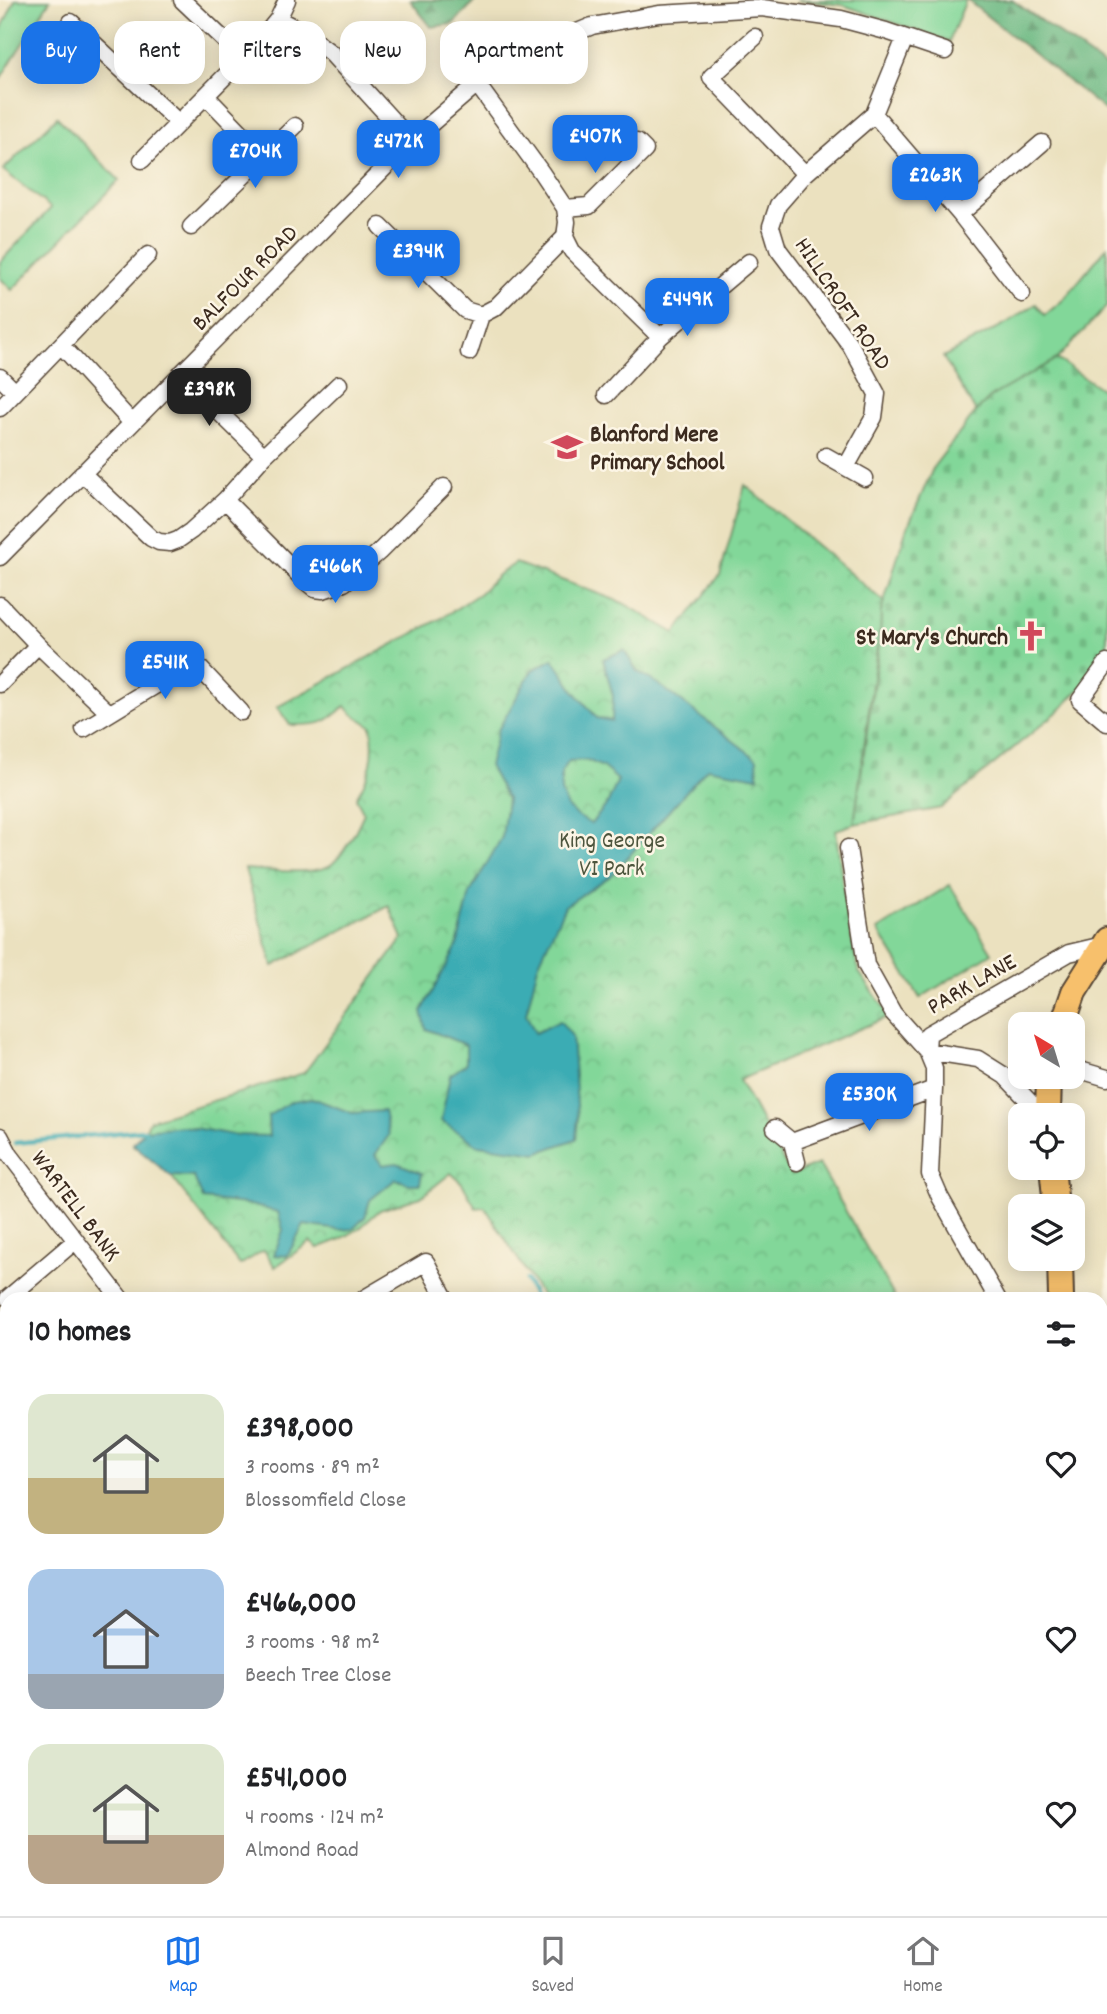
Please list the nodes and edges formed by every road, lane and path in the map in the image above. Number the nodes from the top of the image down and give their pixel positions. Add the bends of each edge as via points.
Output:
1 (181, 0) edge
2 (287, 0) edge
3 (278, 19) joint
4 (588, 28) edge
5 (219, 36) edge
6 (755, 37) dead end
7 (905, 38) junction
8 (100, 49) edge
9 (946, 51) dead end
10 (219, 83) edge
11 (478, 84) joint
12 (206, 96) junction
13 (874, 114) junction
14 (179, 123) junction
15 (295, 126) dead end
16 (411, 141) junction
17 (637, 142) dead end
18 (1042, 143) dead end
19 (264, 156) junction
20 (142, 160) dead end
21 (805, 174) junction
22 (565, 208) junction
23 (960, 214) junction
24 (380, 226) dead end
25 (191, 227) dead end
26 (565, 237) junction
27 (148, 255) dead end
28 (749, 262) dead end
29 (1022, 294) dead end
30 (481, 315) junction
31 (660, 337) junction
32 (61, 345) junction
33 (468, 352) dead end
34 (180, 374) junction
35 (0, 377) edge
36 (339, 384) dead end
37 (15, 392) junction
38 (606, 395) dead end
39 (0, 408) edge
40 (132, 423) junction
41 (264, 456) junction
42 (826, 456) dead end
43 (846, 467) junction
44 (82, 473) junction
45 (865, 478) dead end
46 (444, 487) dead end
47 (225, 500) junction
48 (0, 557) edge
49 (0, 605) edge
50 (38, 645) junction
51 (1107, 663) edge
52 (0, 684) edge
53 (242, 712) dead end
54 (108, 713) junction
55 (1107, 723) edge
56 (84, 729) dead end
57 (848, 848) dead end
58 (1105, 943) edge
59 (1067, 1012) edge
60 (927, 1051) junction
61 (1085, 1072) edge
62 (1107, 1078) edge
63 (934, 1089) junction
64 (1031, 1103) edge
65 (775, 1128) dead end
66 (0, 1136) edge
67 (792, 1142) junction
68 (797, 1162) dead end
69 (75, 1241) junction
70 (1060, 1271) edge
71 (16, 1292) edge
72 (115, 1292) edge
73 (375, 1292) edge
74 (442, 1292) edge
75 (994, 1292) edge
76 (1061, 1292) edge

1 - 5 street
2 - 3 street
3 - 16 street via 331,54
4 - 7 street, BALFOUR ROAD via 659,13 762,8 841,19
6 - 21 street via 711,78
7 - 9 street, BALFOUR ROAD
7 - 13 street, HILLCROFT ROAD
8 - 14 street
10 - 12 street
11 - 16 street, BALFOUR ROAD
11 - 22 street
12 - 14 street
12 - 19 street
13 - 21 street, HILLCROFT ROAD
13 - 23 street
14 - 20 street
15 - 19 street
16 - 34 street, BALFOUR ROAD
17 - 22 street via 645,150 589,206
18 - 23 street
19 - 25 street
21 - 43 street, HILLCROFT ROAD via 778,205 771,226 778,250 850,346 877,394 874,417
22 - 26 street
23 - 29 street
24 - 30 street via 465,310
26 - 30 street via 496,307
26 - 31 street via 584,264
27 - 32 street
28 - 31 street
30 - 33 street
31 - 38 street
32 - 37 street
32 - 40 street
34 - 40 street, BALFOUR ROAD
34 - 41 street
35 - 37 street
36 - 41 street
37 - 39 street
40 - 44 street, BALFOUR ROAD
41 - 47 street
42 - 43 street
43 - 45 street
44 - 47 street via 159,542 178,540
44 - 48 street, BALFOUR ROAD
46 - 47 street via 344,583 323,590 303,579
49 - 50 street
50 - 52 street
50 - 54 street
51 - 55 street via 1080,700
53 - 54 street via 194,662
54 - 56 street
57 - 60 street via 866,965 893,1013
58 - 59 main road via 1074,992
58 - 60 street, PARK LANE via 1069,953 928,1034
60 - 63 street, PARK LANE via 934,1068
60 - 64 street via 978,1059 1005,1076
61 - 62 street
63 - 67 street
63 - 75 street, PARK LANE via 930,1174
65 - 67 street
66 - 69 street, WARTELL BANK
67 - 68 street
69 - 71 street
69 - 72 street, WARTELL BANK
70 - 76 main road
73 - 74 street via 426,1262

